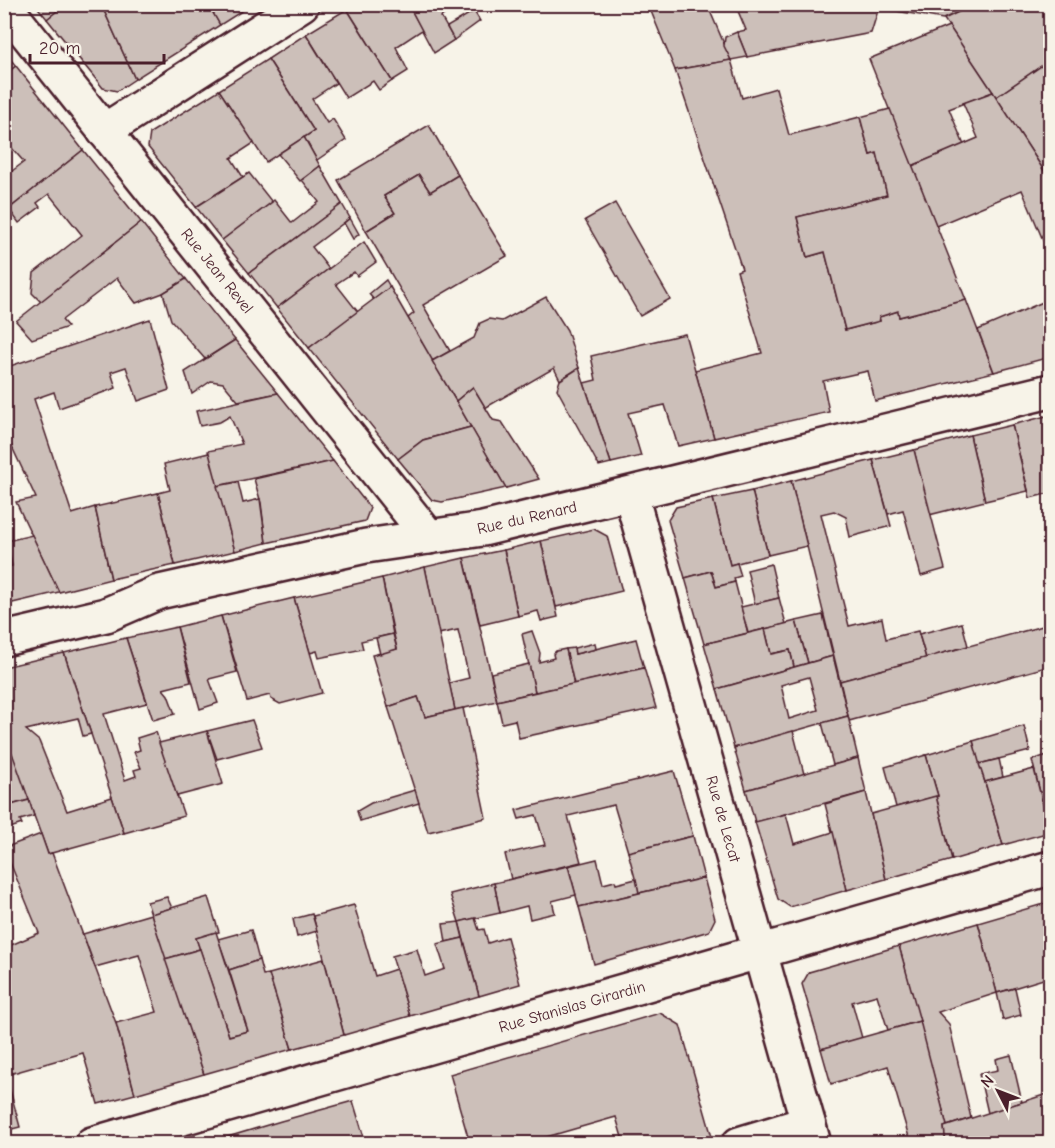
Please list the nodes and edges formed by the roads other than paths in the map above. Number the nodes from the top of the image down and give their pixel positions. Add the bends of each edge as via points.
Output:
1 (302, 4) edge
2 (4, 5) edge
3 (104, 131) junction
4 (1050, 391) edge
5 (631, 495) junction
6 (429, 537) junction
7 (4, 639) edge
8 (1050, 868) edge
9 (761, 952) junction
10 (811, 1133) edge
11 (92, 1143) edge
12 (738, 1143) edge

1 - 3 street
2 - 3 street, Rue Jean Revel
3 - 6 street, Rue Jean Revel
4 - 5 street, Rue du Renard
5 - 6 street, Rue du Renard via 483,529
5 - 9 street, Rue de Lecat
6 - 7 street, Rue du Renard via 366,546 159,592 106,615
8 - 9 street, Rue Stanislas Girardin
9 - 10 street, Rue de Lecat
9 - 11 street, Rue Stanislas Girardin
10 - 12 street

